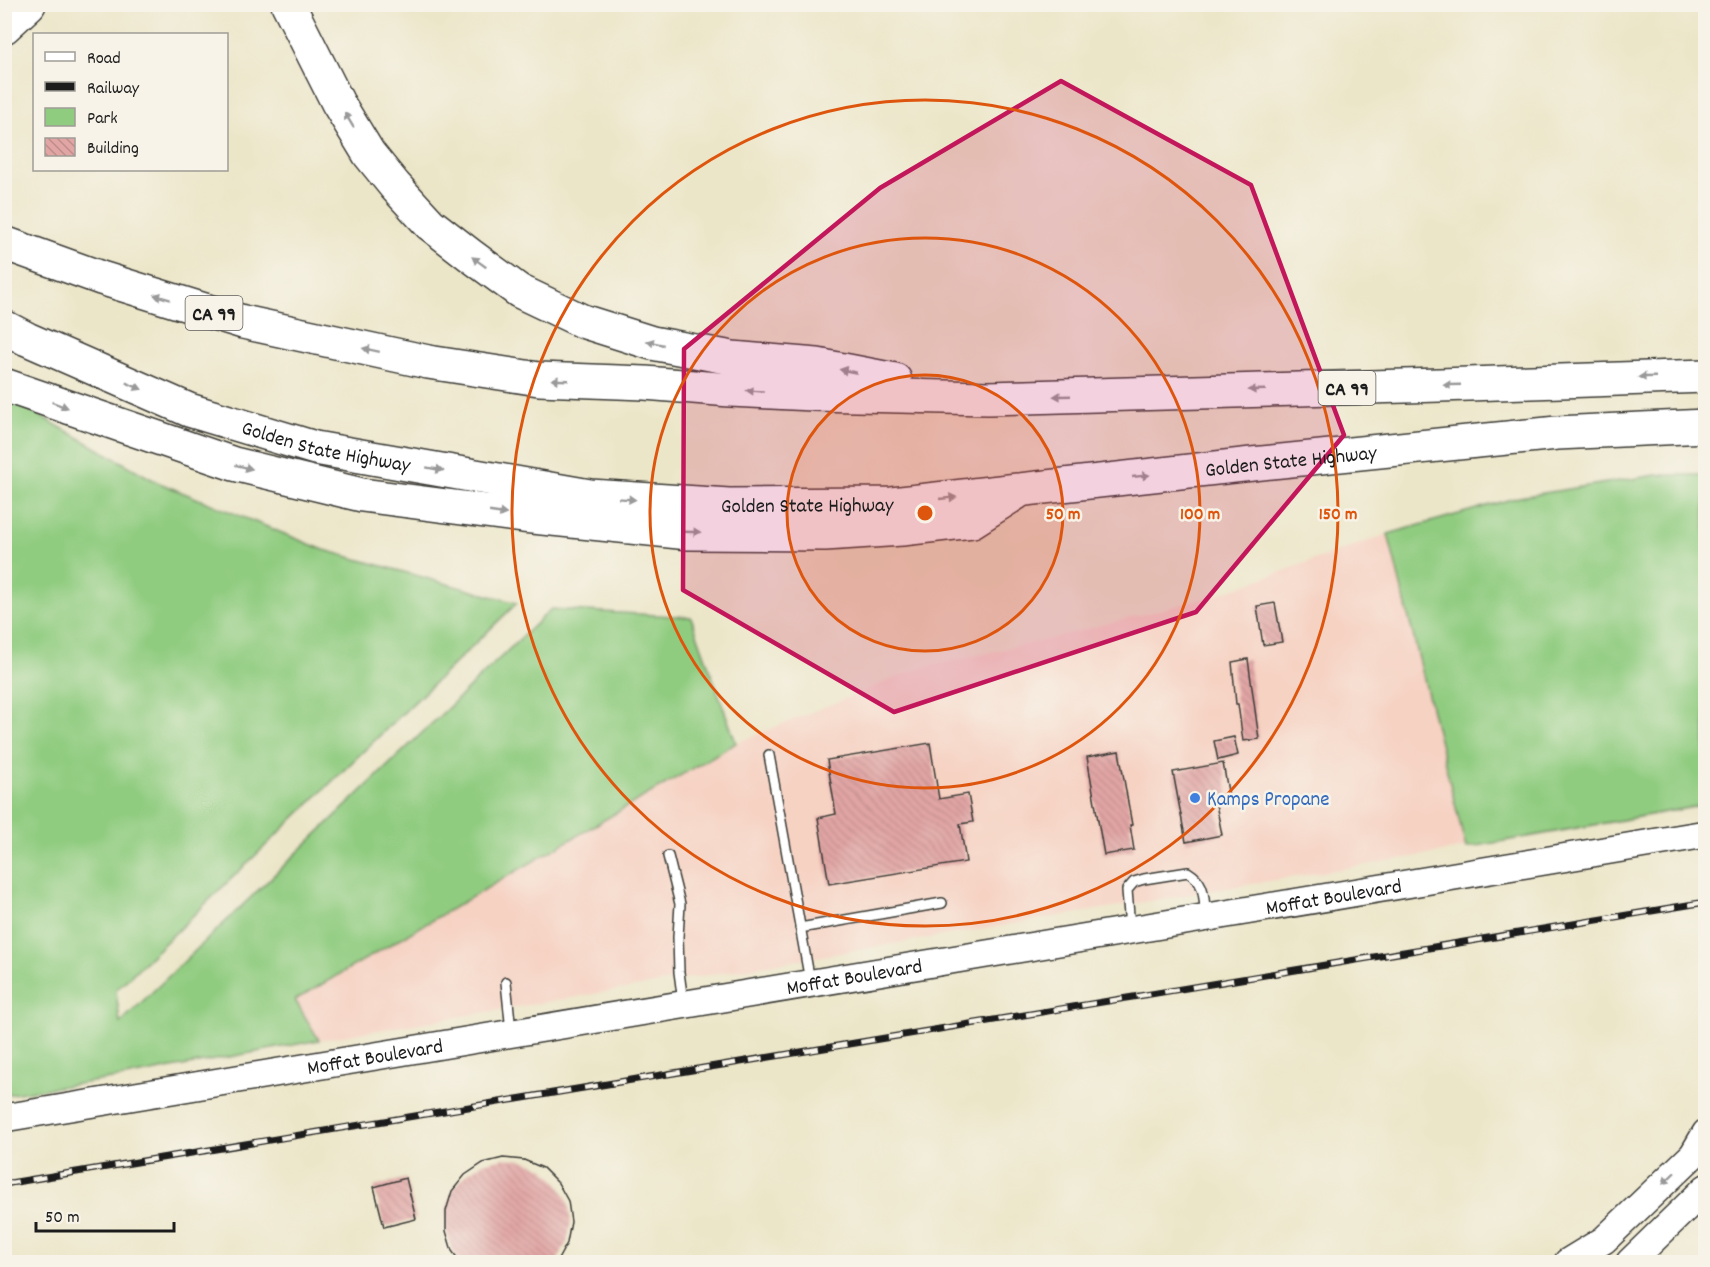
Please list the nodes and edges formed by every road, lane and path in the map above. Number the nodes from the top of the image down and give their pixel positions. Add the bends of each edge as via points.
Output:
1 (29, 4) edge
2 (288, 4) edge
3 (4, 27) edge
4 (4, 243) edge
5 (4, 327) edge
6 (1706, 376) edge
7 (4, 385) edge
8 (988, 398) junction
9 (1706, 426) edge
10 (1021, 490) junction
11 (769, 755) dead end
12 (1706, 834) edge
13 (668, 856) dead end
14 (942, 903) dead end
15 (1207, 917) junction
16 (800, 928) junction
17 (1130, 930) junction
18 (506, 982) dead end
19 (810, 984) junction
20 (684, 1005) junction
21 (512, 1033) junction
22 (4, 1118) edge
23 (1706, 1133) edge
24 (1706, 1188) edge
25 (1568, 1263) edge
26 (1630, 1263) edge

1 - 3 highway
8 -> 2 highway via 817,365 732,358 652,343 582,321 519,291 430,224 369,154 338,103
8 -> 4 highway, CA 99 via 813,394 539,379 428,363 243,322
5 -> 10 highway, Golden State Highway via 189,410 315,448 590,496 729,505 892,504
6 -> 8 highway, CA 99
7 -> 10 highway via 234,464 362,495 523,516 688,533 825,534 972,521
10 -> 9 highway, Golden State Highway via 1557,433
11 - 16 lane
12 - 15 main road, Moffat Boulevard
13 - 20 lane via 680,904 679,972
14 - 16 lane
15 - 17 main road, Moffat Boulevard
15 - 17 lane via 1201,883 1188,872 1144,879 1127,890
16 - 19 lane
17 - 19 main road, Moffat Boulevard
18 - 21 lane
19 - 20 main road, Moffat Boulevard
20 - 21 main road, Moffat Boulevard
21 - 22 main road, Moffat Boulevard
23 -> 25 main road via 1693,1155 1604,1240
24 - 26 main road

